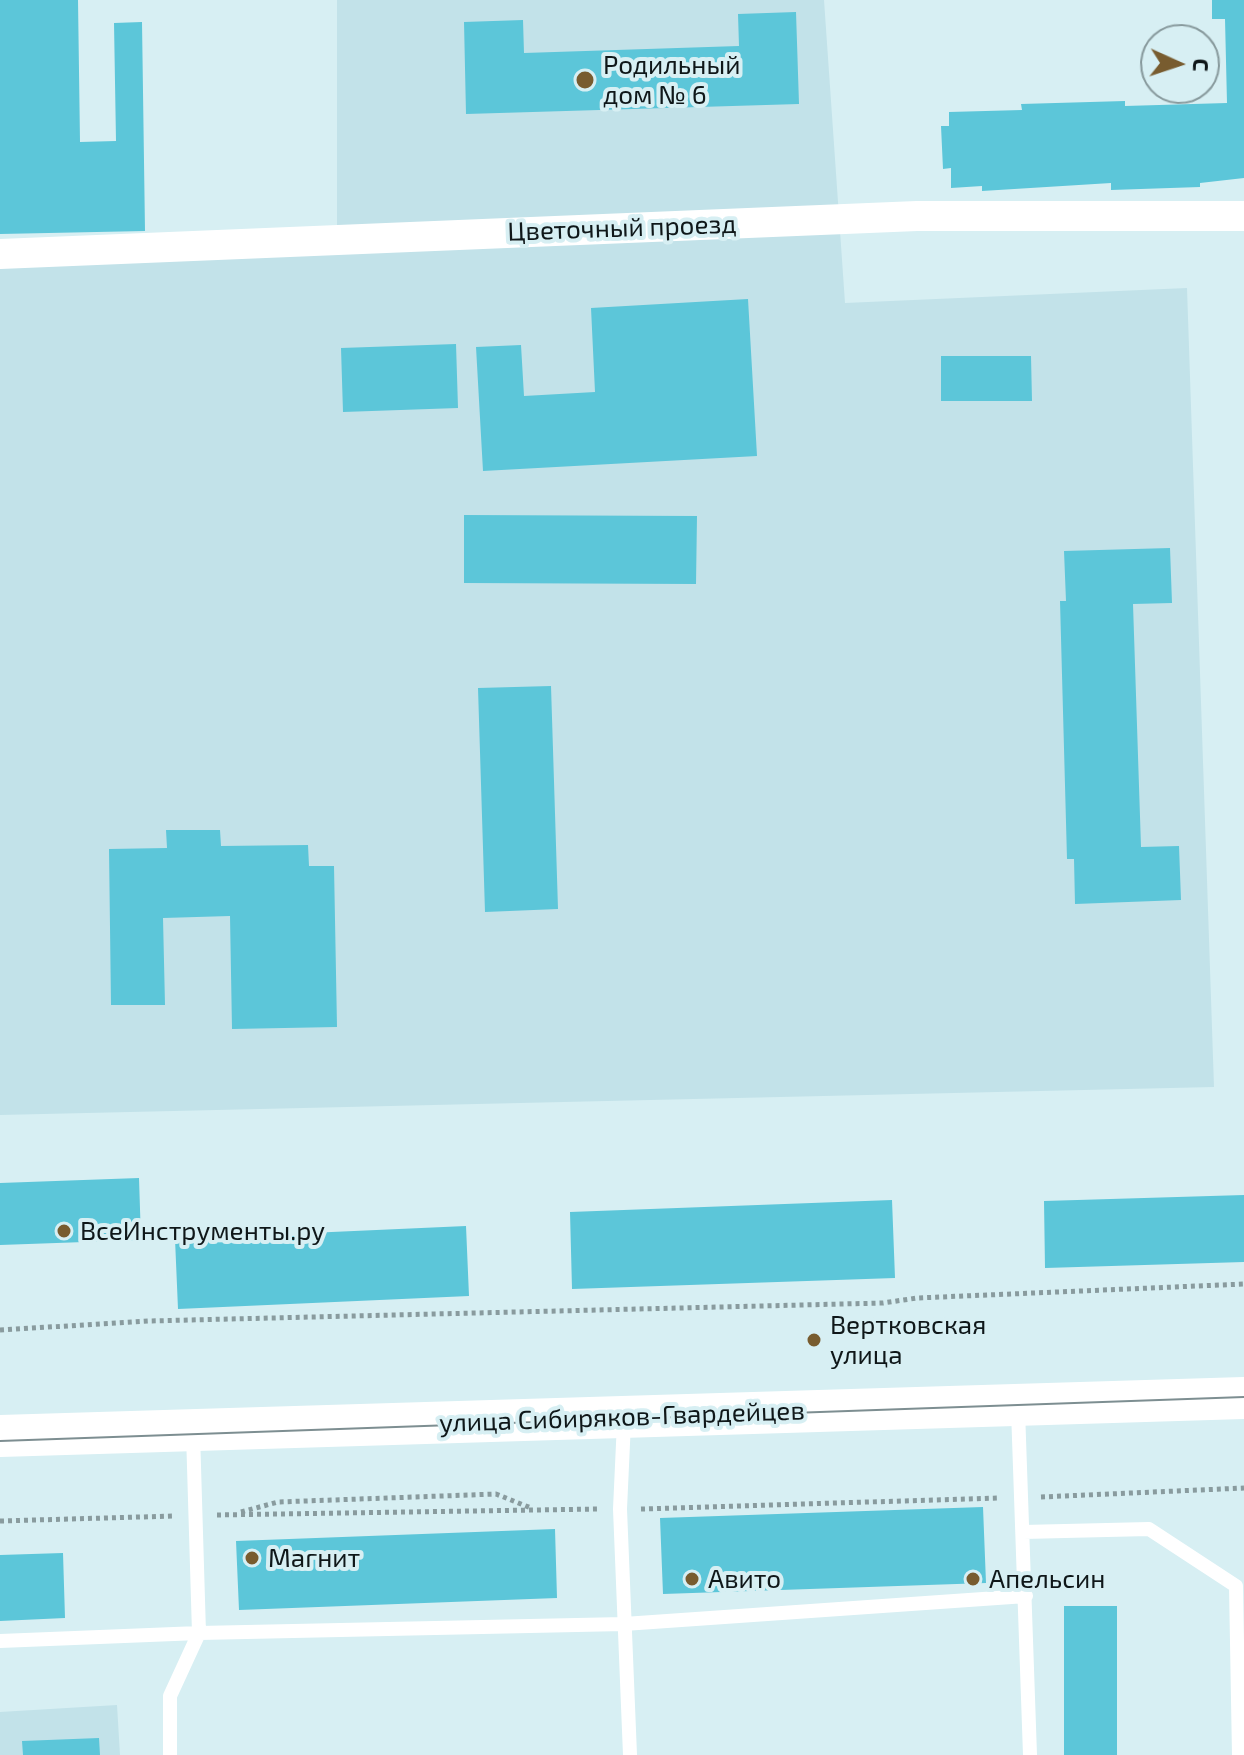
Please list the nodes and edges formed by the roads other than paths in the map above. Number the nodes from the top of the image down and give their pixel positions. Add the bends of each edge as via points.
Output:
1 (1244, 216) edge
2 (0, 254) edge
3 (1244, 1398) edge
4 (1017, 1406) junction
5 (624, 1418) junction
6 (193, 1428) junction
7 (0, 1436) edge
8 (1023, 1532) junction
9 (1026, 1596) junction
10 (624, 1624) junction
11 (199, 1633) junction
12 (0, 1641) edge
13 (170, 1755) edge
14 (630, 1755) edge
15 (1030, 1755) edge
16 (1239, 1755) edge

1 - 2 street, Цветочный проезд via 917,216
3 - 4 main road, улица Сибиряков-Гвардейцев
4 - 5 main road, улица Сибиряков-Гвардейцев
4 - 8 lane
5 - 6 main road, улица Сибиряков-Гвардейцев
5 - 10 lane
6 - 7 main road, улица Сибиряков-Гвардейцев
6 - 11 lane
8 - 9 lane
8 - 16 lane via 1149,1529 1236,1586
9 - 10 lane
9 - 15 lane
10 - 11 lane
10 - 14 lane
11 - 12 lane
11 - 13 lane via 170,1696

